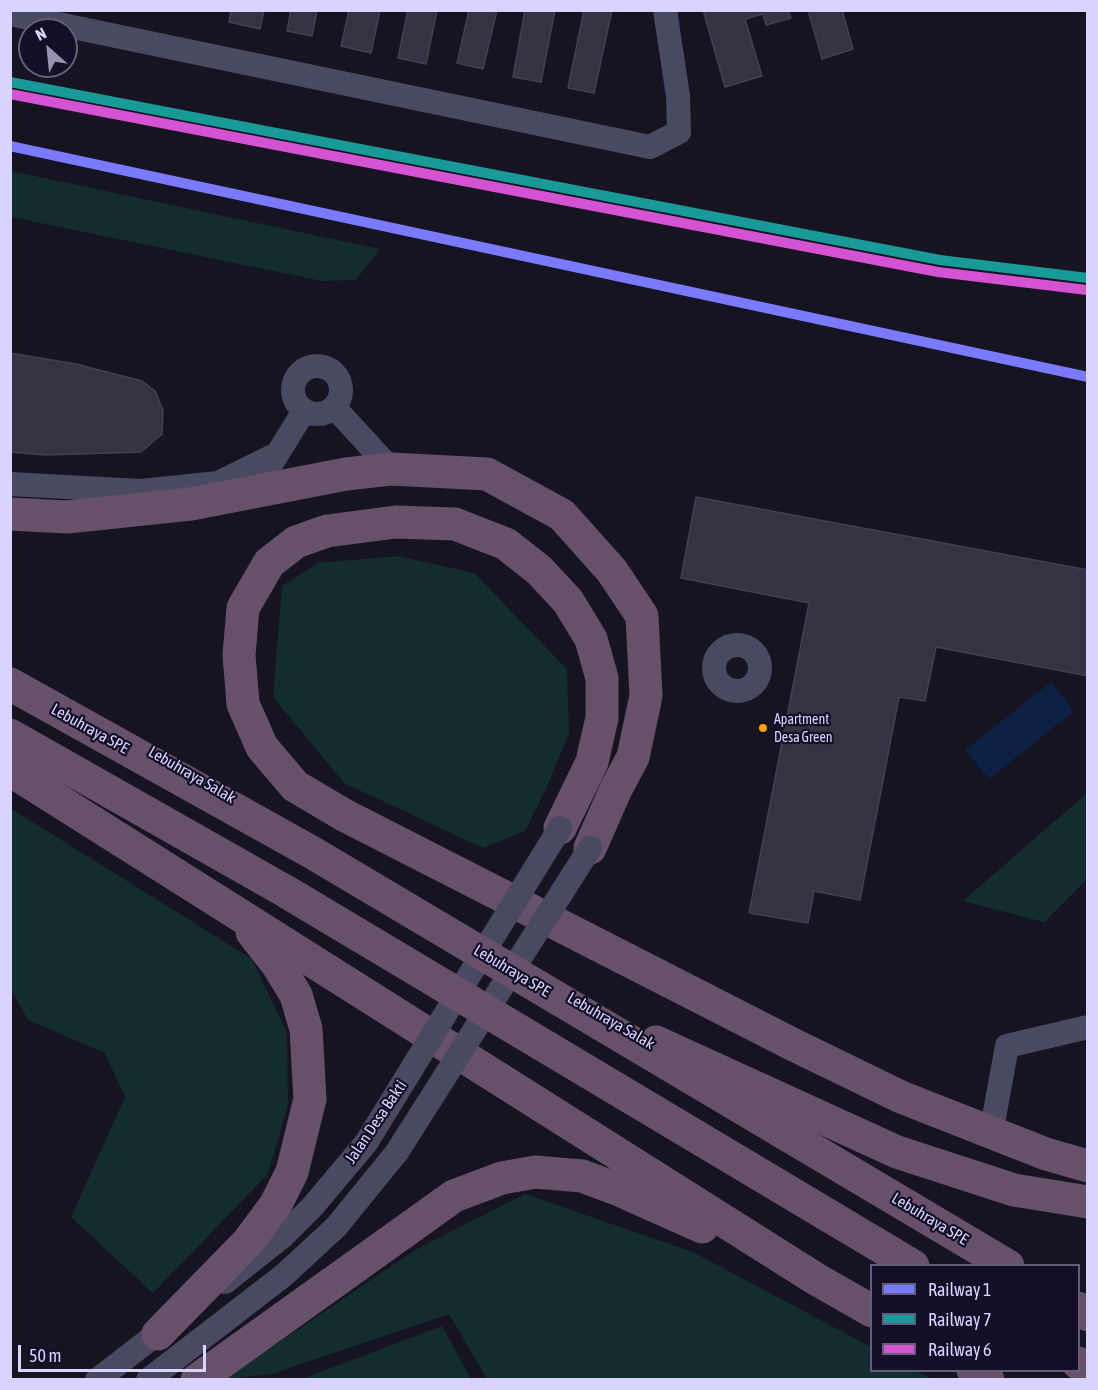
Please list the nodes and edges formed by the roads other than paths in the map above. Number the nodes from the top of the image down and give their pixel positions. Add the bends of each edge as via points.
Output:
1 (665, 10) edge
2 (10, 14) edge
3 (334, 407) junction
4 (304, 411) junction
5 (277, 454) junction
6 (391, 469) junction
7 (10, 484) edge
8 (255, 492) junction
9 (10, 514) edge
10 (10, 669) edge
11 (10, 684) edge
12 (10, 735) edge
13 (10, 770) edge
14 (560, 828) joint
15 (590, 848) joint
16 (231, 910) junction
17 (569, 997) junction
18 (1088, 1027) edge
19 (991, 1134) junction
20 (1088, 1166) edge
21 (1088, 1202) edge
22 (910, 1264) edge
23 (1005, 1264) edge
24 (1022, 1264) edge
25 (816, 1279) junction
26 (870, 1310) edge
27 (158, 1334) junction
28 (975, 1372) edge
29 (97, 1380) edge
30 (148, 1380) edge
31 (197, 1380) edge
32 (988, 1380) edge

1 - 2 street via 678,96 679,132 650,147
3 - 4 street via 320,415
3 - 4 street via 339,401 341,384 332,371 317,365 302,371 293,384 294,400
3 - 6 street
4 - 5 street
5 - 7 street via 218,483 141,491
5 - 8 street
6 - 8 highway
6 - 15 highway via 487,474 562,515 612,571 642,616 646,696 633,757
8 - 9 highway via 191,504 67,517
10 - 17 highway, Lebuhraya Salak
11 - 23 highway, Lebuhraya SPE, bridge via 313,853
12 - 22 highway, bridge via 285,891
13 - 16 highway
14 - 19 highway via 592,762 602,718 602,678 591,639 568,601 538,570 506,544 455,524 396,522 327,531 296,542 269,563 243,608 239,655 243,704 262,747 294,786 344,816 792,1044
14 - 27 street, Jalan Desa Bakti, bridge via 366,1143 283,1236
15 - 30 street, Jalan Desa Bakti, bridge via 398,1152 336,1227 284,1275
16 - 25 highway
16 - 27 highway via 277,963 296,995 306,1029 310,1099 292,1172 276,1204 248,1242
17 - 21 highway via 669,1049 897,1152 1014,1190
17 - 24 highway, Lebuhraya Salak via 1003,1249
18 - 19 street via 1007,1046
19 - 20 highway
25 - 26 highway
25 - 31 highway via 617,1189 582,1176 535,1172 502,1178 454,1196
27 - 29 street, Jalan Desa Bakti
28 - 32 highway

